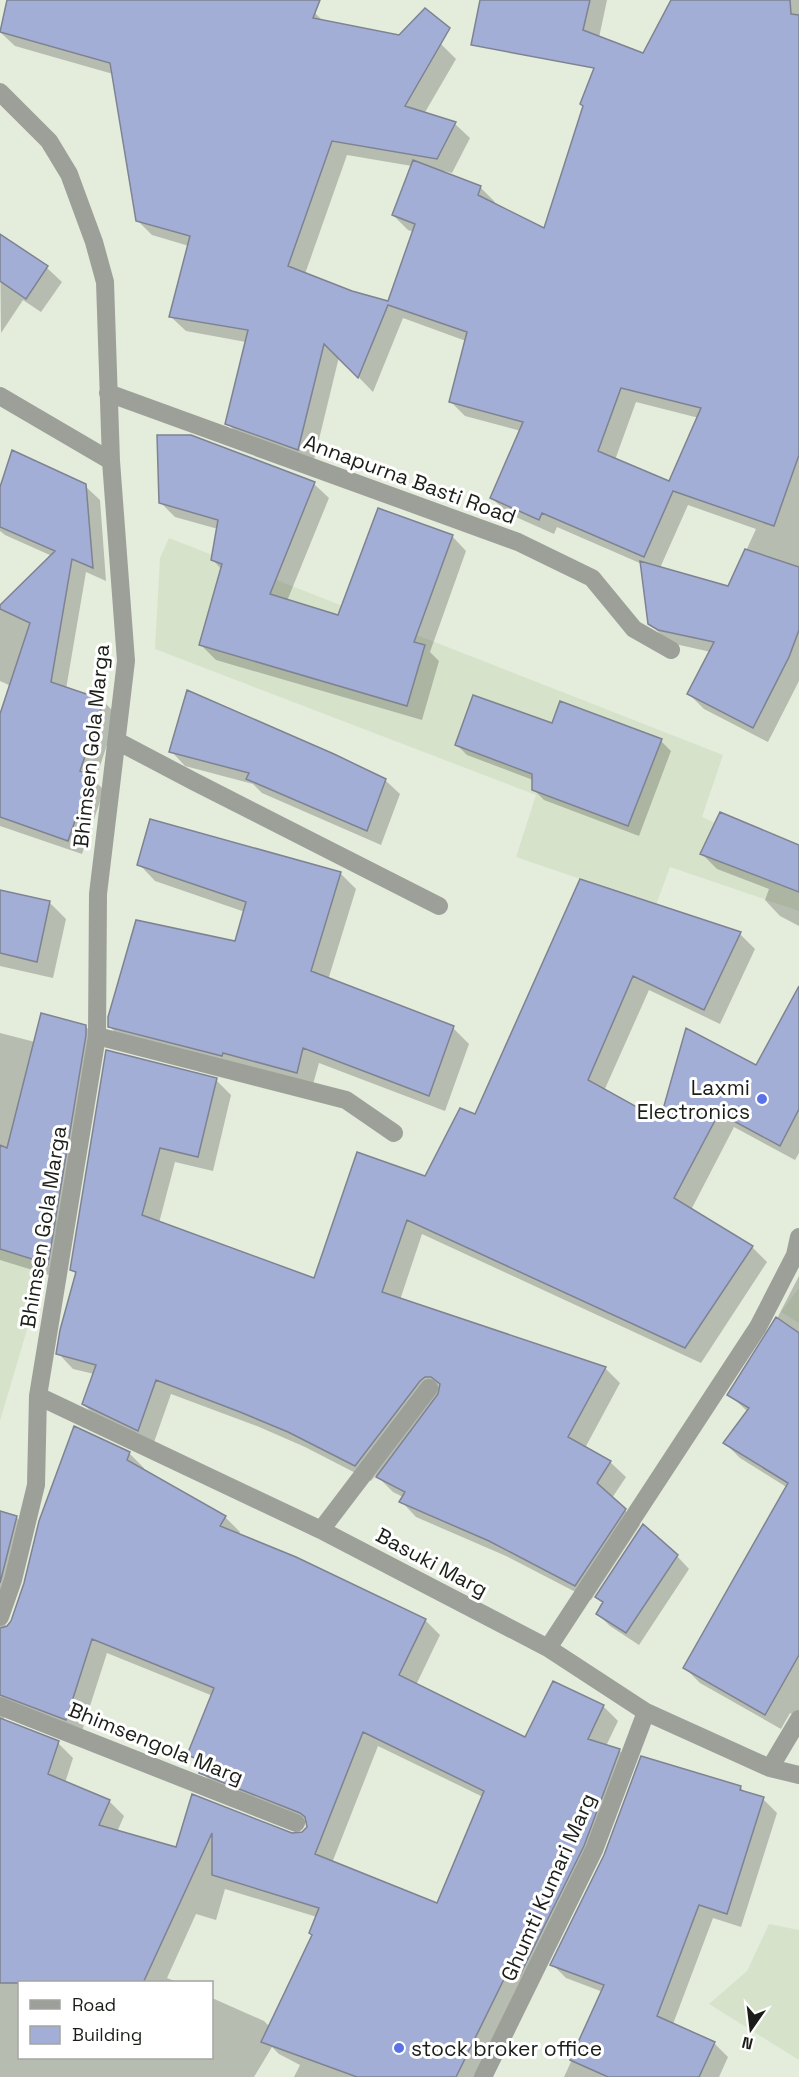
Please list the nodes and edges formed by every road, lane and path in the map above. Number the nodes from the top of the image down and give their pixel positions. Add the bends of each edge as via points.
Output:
1 (0, 92) edge
2 (108, 393) junction
3 (0, 396) edge
4 (111, 460) junction
5 (671, 650) dead end
6 (117, 741) junction
7 (439, 906) dead end
8 (97, 1036) junction
9 (394, 1133) dead end
10 (799, 1237) edge
11 (429, 1388) dead end
12 (38, 1396) junction
13 (321, 1530) junction
14 (0, 1617) edge
15 (548, 1648) junction
16 (0, 1706) edge
17 (646, 1712) junction
18 (799, 1719) edge
19 (770, 1768) junction
20 (799, 1775) edge
21 (296, 1823) dead end
22 (483, 2077) edge

1 - 2 street, Bhimsen Gola Marga via 49,141 69,174 94,242 105,282
2 - 4 street, Bhimsen Gola Marga
2 - 5 street, Annapurna Basti Road via 518,542 592,578 634,629
3 - 4 street
4 - 6 street, Bhimsen Gola Marga via 126,661
6 - 7 street
6 - 8 street, Bhimsen Gola Marga via 98,894
8 - 9 street via 345,1100
8 - 12 street, Bhimsen Gola Marga
10 - 15 street via 795,1255 758,1328
11 - 13 street
12 - 13 street, Basuki Marg
12 - 14 street, Bhimsen Gola Marga via 36,1485
13 - 15 street, Basuki Marg
15 - 17 street, Basuki Marg
16 - 21 street, Bhimsengola Marg
17 - 19 street, Basuki Marg
17 - 22 street, Ghumti Kumari Marg via 594,1850
18 - 19 street
19 - 20 street, Basuki Marg

